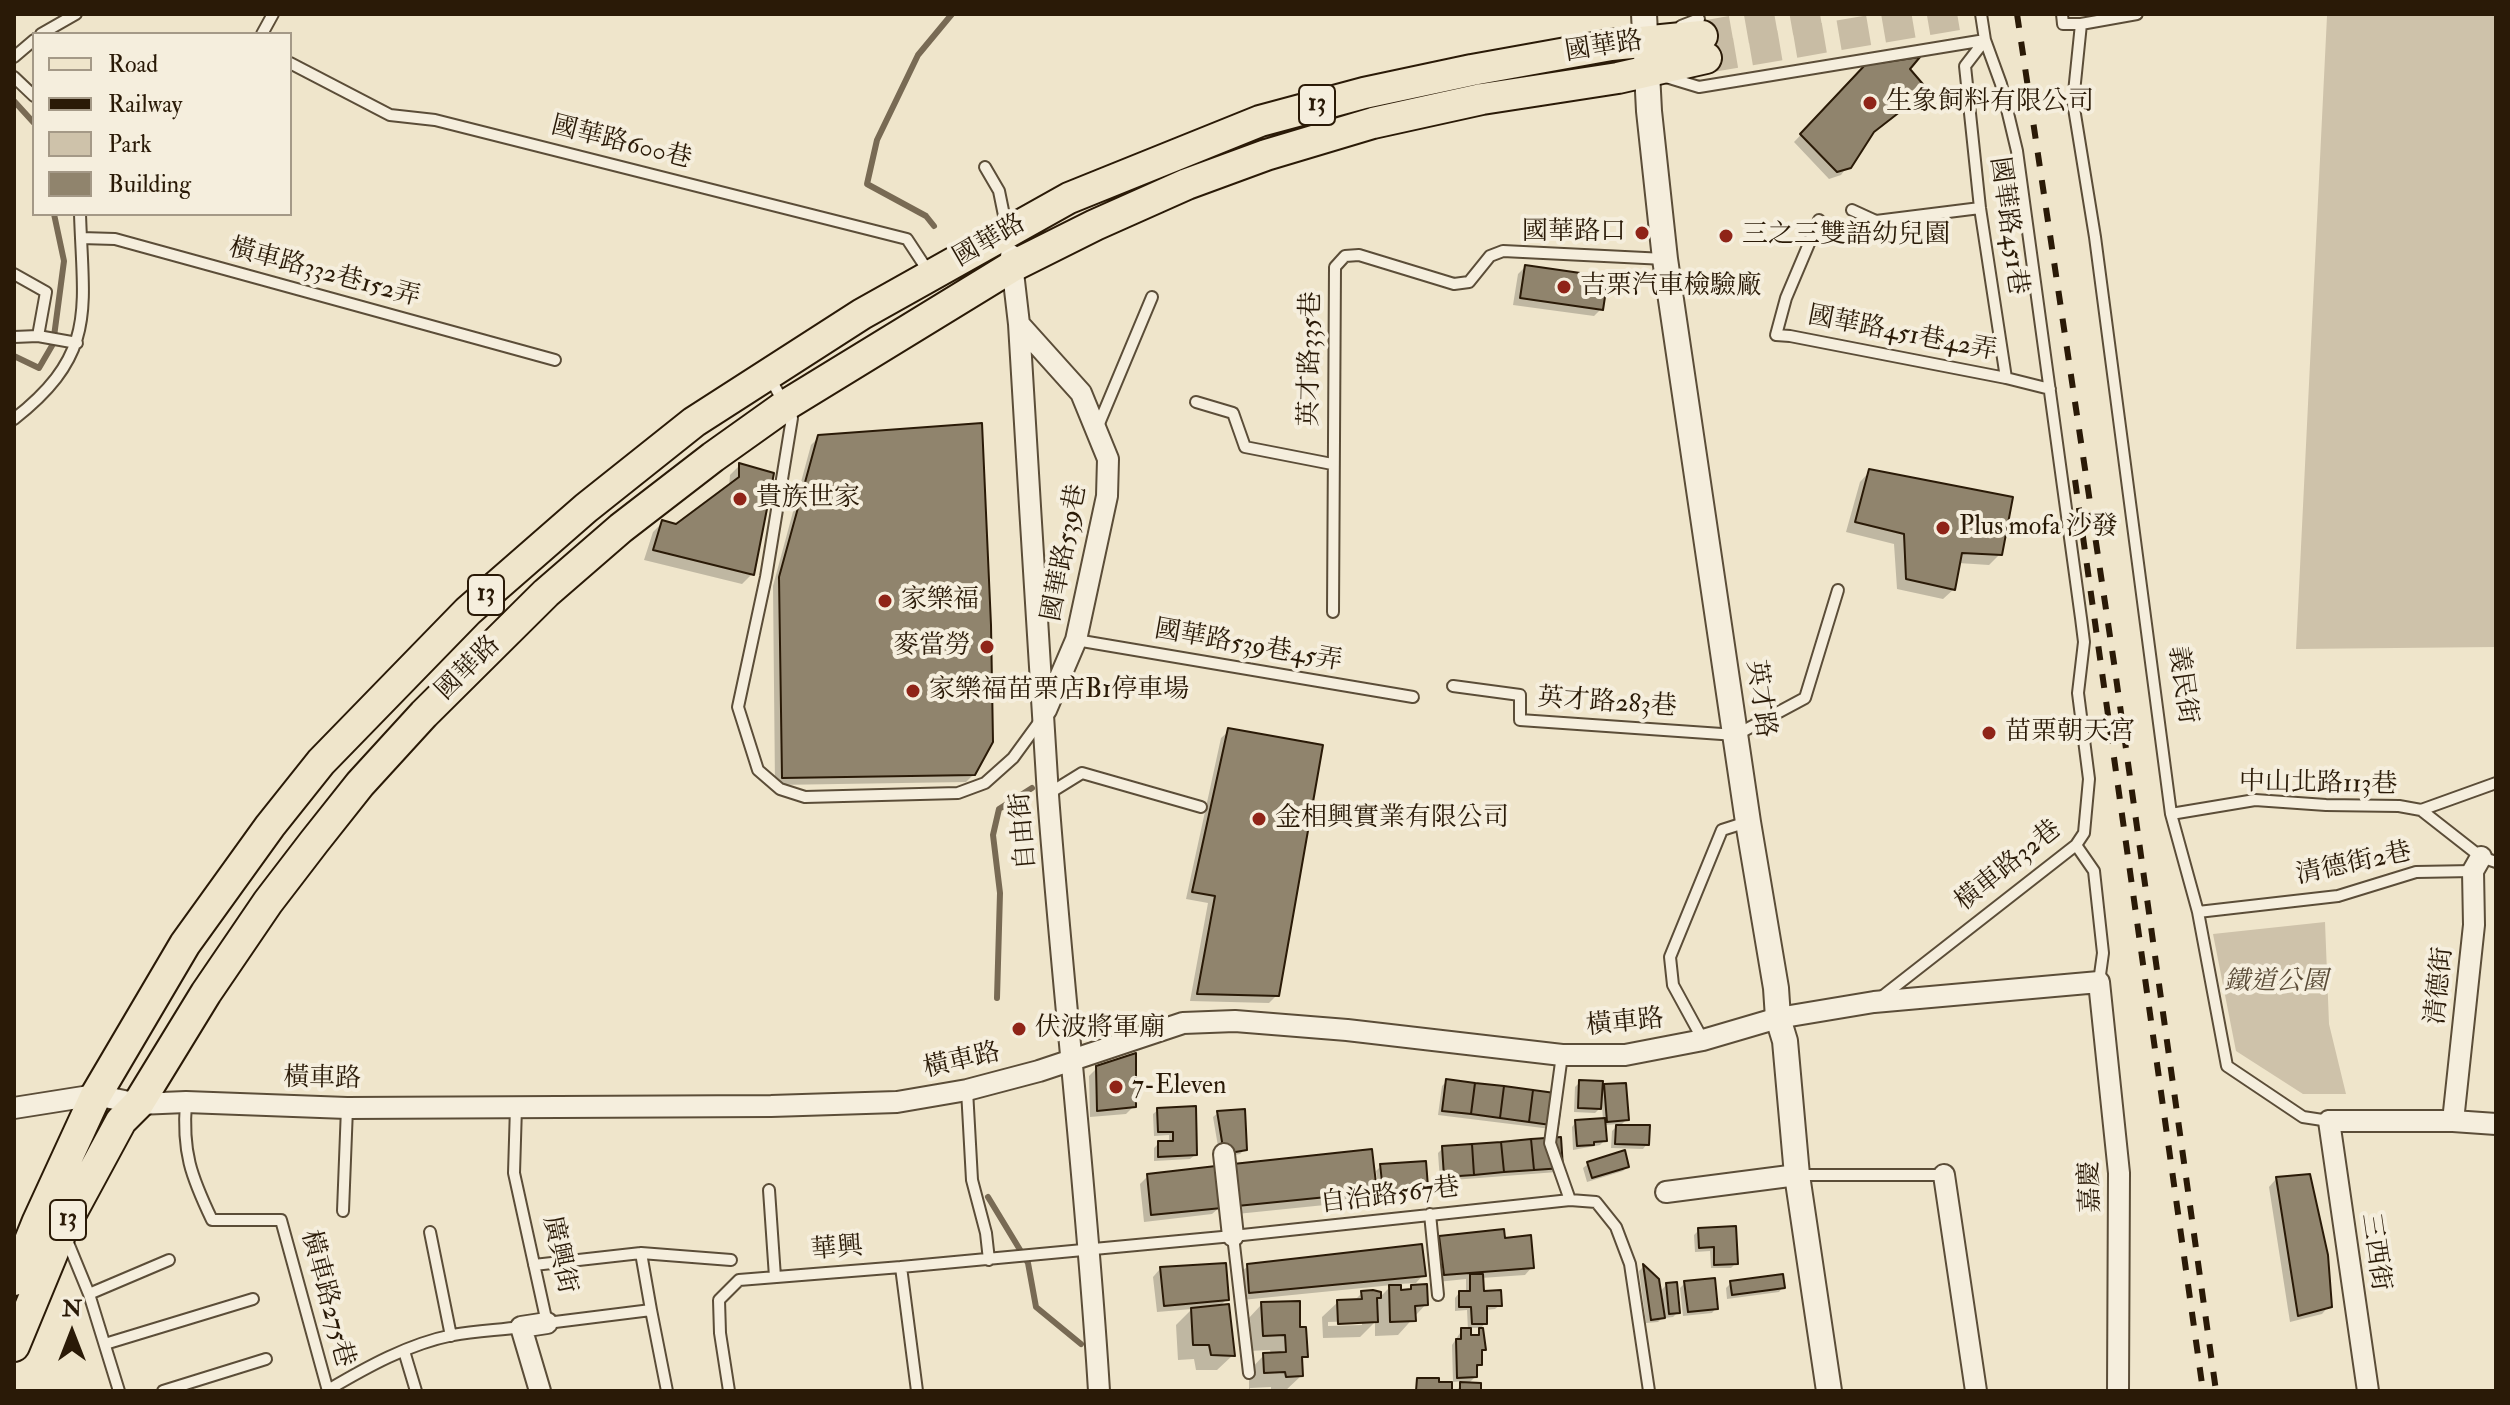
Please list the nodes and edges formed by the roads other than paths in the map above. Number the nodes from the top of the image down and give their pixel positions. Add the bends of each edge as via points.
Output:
1 (76, 14) edge
2 (273, 14) edge
3 (1981, 14) edge
4 (2062, 14) edge
5 (2137, 14) edge
6 (2081, 24) junction
7 (1645, 28) edge
8 (44, 32) edge
9 (263, 32) edge
10 (1701, 40) edge
11 (1985, 40) junction
12 (32, 42) edge
13 (14, 57) edge
14 (292, 64) edge
15 (1648, 71) junction
16 (14, 77) edge
17 (32, 94) edge
18 (985, 167) dead end
19 (1980, 208) junction
20 (1852, 210) dead end
21 (80, 216) edge
22 (1819, 220) dead end
23 (1007, 232) junction
24 (81, 238) junction
25 (1665, 259) junction
26 (1013, 266) junction
27 (14, 274) edge
28 (931, 276) junction
29 (1152, 297) dead end
30 (1019, 324) junction
31 (38, 336) junction
32 (14, 337) edge
33 (77, 343) junction
34 (555, 360) dead end
35 (767, 373) junction
36 (2006, 378) junction
37 (2050, 389) junction
38 (1196, 402) dead end
39 (786, 405) junction
40 (14, 419) edge
41 (1097, 428) junction
42 (1332, 464) junction
43 (1838, 590) dead end
44 (1333, 612) dead end
45 (1076, 640) junction
46 (1453, 686) dead end
47 (395, 687) junction
48 (1413, 697) dead end
49 (424, 714) junction
50 (1043, 716) junction
51 (1736, 735) junction
52 (2496, 783) edge
53 (1048, 794) junction
54 (1201, 807) dead end
55 (2421, 810) junction
56 (2171, 814) junction
57 (1748, 822) junction
58 (2076, 845) junction
59 (2483, 863) edge
60 (2198, 912) junction
61 (2099, 982) junction
62 (1874, 1002) junction
63 (1778, 1018) junction
64 (1703, 1040) junction
65 (1562, 1055) junction
66 (1070, 1061) junction
67 (967, 1090) junction
68 (96, 1095) junction
69 (186, 1102) junction
70 (138, 1104) junction
71 (516, 1107) junction
72 (14, 1108) edge
73 (347, 1108) junction
74 (2329, 1121) junction
75 (2453, 1121) junction
76 (2496, 1124) edge
77 (1224, 1154) dead end
78 (1797, 1175) junction
79 (1944, 1175) joint
80 (769, 1190) dead end
81 (1666, 1192) dead end
82 (1570, 1200) junction
83 (343, 1211) dead end
84 (1430, 1214) junction
85 (55, 1216) junction
86 (430, 1232) dead end
87 (1233, 1236) junction
88 (1090, 1249) junction
89 (641, 1253) junction
90 (169, 1260) dead end
91 (731, 1260) dead end
92 (989, 1260) junction
93 (534, 1265) junction
94 (901, 1267) junction
95 (775, 1277) junction
96 (14, 1280) edge
97 (89, 1294) junction
98 (1438, 1295) dead end
99 (253, 1299) dead end
100 (651, 1310) junction
101 (547, 1323) junction
102 (521, 1327) junction
103 (451, 1336) junction
104 (105, 1344) junction
105 (14, 1346) edge
106 (404, 1351) junction
107 (266, 1359) dead end
108 (1249, 1373) dead end
109 (119, 1391) edge
110 (163, 1391) edge
111 (328, 1391) edge
112 (416, 1391) edge
113 (540, 1391) edge
114 (667, 1391) edge
115 (729, 1391) edge
116 (917, 1391) edge
117 (1099, 1391) edge
118 (1649, 1391) edge
119 (1829, 1391) edge
120 (1976, 1391) edge
121 (2118, 1391) edge
122 (2368, 1391) edge

1 - 8 lane
2 - 9 lane
3 - 11 lane, 橫車路32巷
4 - 6 lane via 2063,24
5 - 6 lane
6 - 56 lane, 義民街 via 2073,102
7 - 10 main road, 國華路 / 13
7 - 15 street, 英才路
7 - 23 main road, 國華路 / 13 via 1260,121 1069,198
10 - 15 main road, 國華路 / 13
11 - 15 lane via 1699,87
11 - 19 lane, 國華路451巷 via 1965,66
11 - 37 lane, 橫車路32巷 via 2017,151
12 - 13 lane
14 - 28 lane, 國華路600巷 via 390,115 435,120 907,239
15 - 25 street, 英才路
15 - 26 main road, 國華路 / 13 via 1482,99 1373,123 1266,155 1187,184
16 - 17 lane
18 - 23 lane via 999,191
19 - 20 lane via 1876,221
19 - 36 lane, 國華路451巷
21 - 24 lane
22 - 36 lane, 國華路451巷42弄 via 1776,335
23 - 26 street, 自由街
23 - 28 main road, 國華路 / 13
24 - 33 lane via 83,318
24 - 34 lane, 橫車路332巷152弄 via 115,239
25 - 42 lane, 英才路335巷 via 1503,251 1490,256 1469,282 1454,284 1359,255 1345,256 1335,267
25 - 51 street, 英才路
26 - 30 street, 自由街
26 - 39 main road, 國華路 / 13
27 - 31 lane via 46,292
28 - 35 main road, 國華路 / 13
29 - 41 lane
30 - 41 street, 國華路539巷 via 1081,393
30 - 50 street, 自由街
31 - 32 lane
31 - 33 lane
33 - 40 lane via 50,386
35 - 39 lane
35 - 47 main road, 國華路 / 13 via 694,422 586,508 468,611
36 - 37 lane
37 - 58 lane, 橫車路32巷 via 2084,642 2078,693 2089,779 2084,833
38 - 42 lane via 1233,413 1245,447
39 - 49 main road, 國華路 / 13 via 621,528 546,593
39 - 50 lane via 792,418 790,432 738,707 758,770 780,789 805,797 958,793 985,783 1013,758
41 - 45 street, 國華路539巷 via 1108,459 1107,496
42 - 44 lane, 英才路335巷
43 - 51 lane via 1805,698
45 - 48 lane, 國華路539巷45弄
45 - 50 street, 國華路539巷
46 - 51 lane, 英才路283巷 via 1520,695 1520,720
47 - 49 main road, 國華路
47 - 68 main road, 國華路 / 13 via 321,762 270,826 185,944
49 - 70 main road, 國華路 / 13 via 360,784 268,902
50 - 53 street, 自由街
51 - 57 street, 英才路
52 - 55 lane
53 - 54 lane via 1082,773
53 - 66 street, 自由街
55 - 56 lane, 中山北路113巷 via 2255,800
55 - 59 lane, 中山北路113巷
56 - 60 lane, 義民街
57 - 63 street, 英才路
57 - 64 lane via 1722,830 1670,957 1673,985
58 - 61 lane via 2094,871 2103,953
58 - 62 lane, 橫車路32巷
59 - 60 lane, 清德街2巷 via 2416,872 2338,896
59 - 75 street, 清德街
60 - 74 lane, 義民街 via 2227,1066 2303,1117
61 - 62 street, 橫車路
61 - 121 street, 嘉慶 via 2119,1173
62 - 63 street, 橫車路
63 - 64 street, 橫車路
63 - 78 street, 英才路 via 1785,1041
64 - 65 street, 橫車路 via 1625,1055
65 - 66 street, 橫車路 via 1235,1021 1183,1023
65 - 82 lane via 1550,1143
66 - 67 street, 橫車路
66 - 88 street, 自由街
67 - 71 street, 橫車路 via 897,1102
67 - 92 lane via 972,1180
68 - 70 street, 橫車路
68 - 72 street, 橫車路
68 - 85 main road, 國華路 / 13
69 - 70 street, 橫車路
69 - 73 street, 橫車路
69 - 111 lane, 橫車路275巷 via 183,1133 191,1177 212,1220 281,1220
70 - 85 main road, 國華路 / 13
71 - 73 street, 橫車路
71 - 93 lane, 廣興街 via 514,1173
73 - 83 lane
74 - 75 street, 義民街
74 - 122 street, 三西街
75 - 76 street, 義民街
77 - 87 street
78 - 79 lane
78 - 81 street
78 - 119 street, 英才路
79 - 120 street
80 - 95 lane
82 - 84 lane, 自治路567巷
82 - 118 lane, 自治路567巷 via 1596,1202 1616,1227 1630,1264
84 - 87 lane, 自治路567巷
84 - 98 lane
85 - 96 main road, 國華路 / 13
85 - 97 lane
85 - 105 main road, 國華路 / 13
86 - 103 lane
87 - 88 lane, 自治路567巷
87 - 108 lane
88 - 92 lane, 自治路567巷
88 - 117 street, 自由街
89 - 91 lane
89 - 93 lane
89 - 100 lane
90 - 97 lane
92 - 94 lane, 華興
93 - 101 lane, 廣興街
94 - 95 lane, 華興
94 - 116 lane, 華興
95 - 115 lane, 華興 via 739,1280 719,1300
97 - 104 lane
99 - 104 lane
100 - 101 lane
100 - 114 lane
101 - 102 street, 廣興街
102 - 103 lane
102 - 113 street
103 - 106 lane
104 - 109 lane
106 - 111 lane
106 - 112 lane
107 - 110 lane

